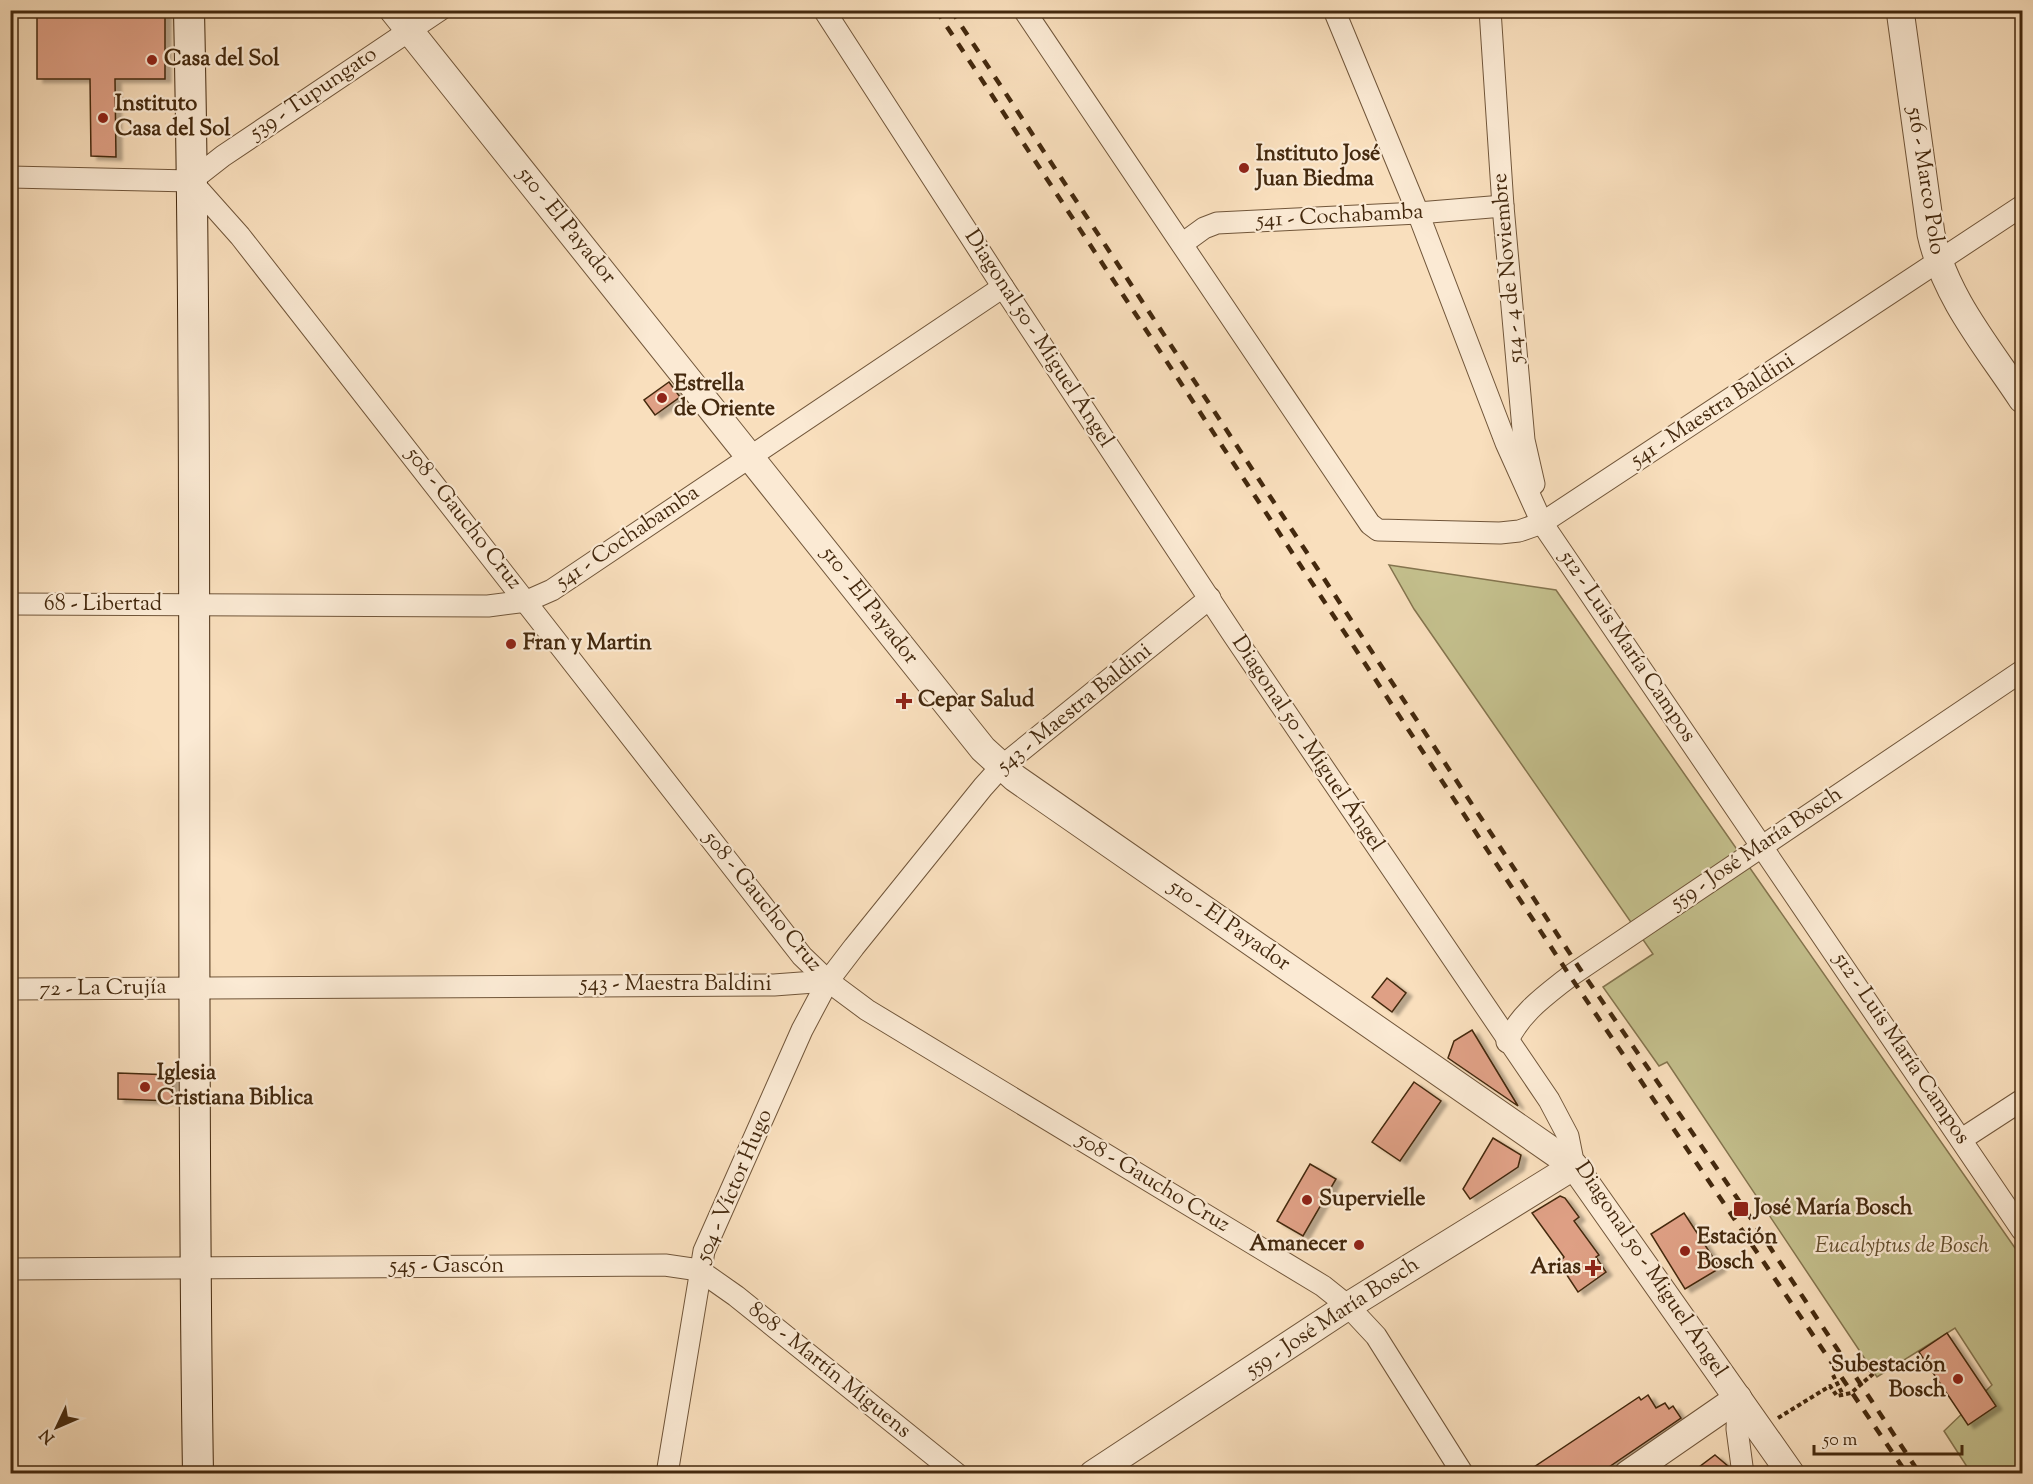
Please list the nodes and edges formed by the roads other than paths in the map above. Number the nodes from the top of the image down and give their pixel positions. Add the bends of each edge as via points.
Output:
1 (189, 10) edge
2 (440, 10) edge
3 (824, 10) edge
4 (1024, 10) edge
5 (1334, 10) edge
6 (1490, 10) edge
7 (1900, 10) edge
8 (401, 21) edge
9 (10, 177) edge
10 (191, 181) junction
11 (1503, 206) junction
12 (2022, 206) edge
13 (1418, 213) junction
14 (1182, 244) junction
15 (1938, 264) junction
16 (1003, 287) junction
17 (2022, 399) edge
18 (750, 456) junction
19 (1542, 523) junction
20 (1210, 598) junction
21 (527, 601) junction
22 (10, 604) edge
23 (195, 606) junction
24 (2022, 671) edge
25 (1001, 767) junction
26 (1762, 844) junction
27 (828, 981) junction
28 (195, 988) junction
29 (10, 989) edge
30 (1507, 1042) junction
31 (2022, 1100) edge
32 (1962, 1139) junction
33 (1574, 1166) junction
34 (2022, 1230) edge
35 (10, 1269) edge
36 (195, 1269) junction
37 (699, 1270) junction
38 (1348, 1306) junction
39 (1738, 1398) junction
40 (198, 1473) edge
41 (667, 1473) edge
42 (957, 1473) edge
43 (1094, 1473) edge
44 (1463, 1473) edge
45 (1628, 1473) edge
46 (1743, 1473) edge
47 (1791, 1473) edge

1 - 10 main road
2 - 8 street, 539 - Tupungato
3 - 16 street, Diagonal 50 - Miguel Ángel
4 - 14 street
5 - 13 street, 512 - Luis María Campos
6 - 11 street, 514 - 4 de Noviembre
7 - 15 street, 516 - Marco Polo
8 - 10 street, 539 - Tupungato
8 - 18 street, 510 - El Payador
9 - 10 street
10 - 21 street, 508 - Gaucho Cruz via 240,236
10 - 23 main road
11 - 13 street, 541 - Cochabamba
11 - 19 street, 514 - 4 de Noviembre via 1524,440
12 - 15 street, 541 - Maestra Baldini
13 - 14 street, 541 - Cochabamba via 1217,223
13 - 19 street, 512 - Luis María Campos via 1506,443
14 - 19 street, 541 - Maestra Baldini via 1370,524 1378,530 1500,533
15 - 17 street, 516 - Marco Polo via 1950,291
15 - 19 street, 541 - Maestra Baldini
16 - 18 street, 541 - Cochabamba
16 - 20 street, Diagonal 50 - Miguel Ángel
18 - 21 street, 541 - Cochabamba via 552,590
18 - 25 street, 510 - El Payador
19 - 26 street, 512 - Luis María Campos
20 - 25 street, 543 - Maestra Baldini
20 - 30 street, Diagonal 50 - Miguel Ángel
21 - 23 street, 541 - Cochabamba via 488,606
21 - 27 street, 508 - Gaucho Cruz via 789,940
22 - 23 street, 68 - Libertad
23 - 28 main road
24 - 26 street, 559 - José María Bosch
25 - 27 street, 543 - Maestra Baldini
25 - 33 street, 510 - El Payador
26 - 30 street, 559 - José María Bosch via 1570,976 1527,1011
26 - 32 street, 512 - Luis María Campos
27 - 28 street, 543 - Maestra Baldini via 774,985
27 - 37 street, 504 - Víctor Hugo via 710,1233
27 - 38 street, 508 - Gaucho Cruz via 867,1010 1323,1287
28 - 29 street, 72 - La Crujía
28 - 36 main road
30 - 33 street, Diagonal 50 - Miguel Ángel via 1561,1121
31 - 32 street
32 - 34 street, 512 - Luis María Campos
33 - 38 street, 559 - José María Bosch
33 - 39 street, Diagonal 50 - Miguel Ángel
35 - 36 street, 545 - Gascón
36 - 37 street, 545 - Gascón via 665,1265
36 - 40 main road
37 - 41 street, 504 - Víctor Hugo
37 - 42 street, 808 - Martín Miguens
38 - 43 street, 559 - José María Bosch
38 - 44 street, 508 - Gaucho Cruz via 1376,1336
39 - 45 street
39 - 46 street via 1737,1429
39 - 47 street, Diagonal 50 - Miguel Ángel

